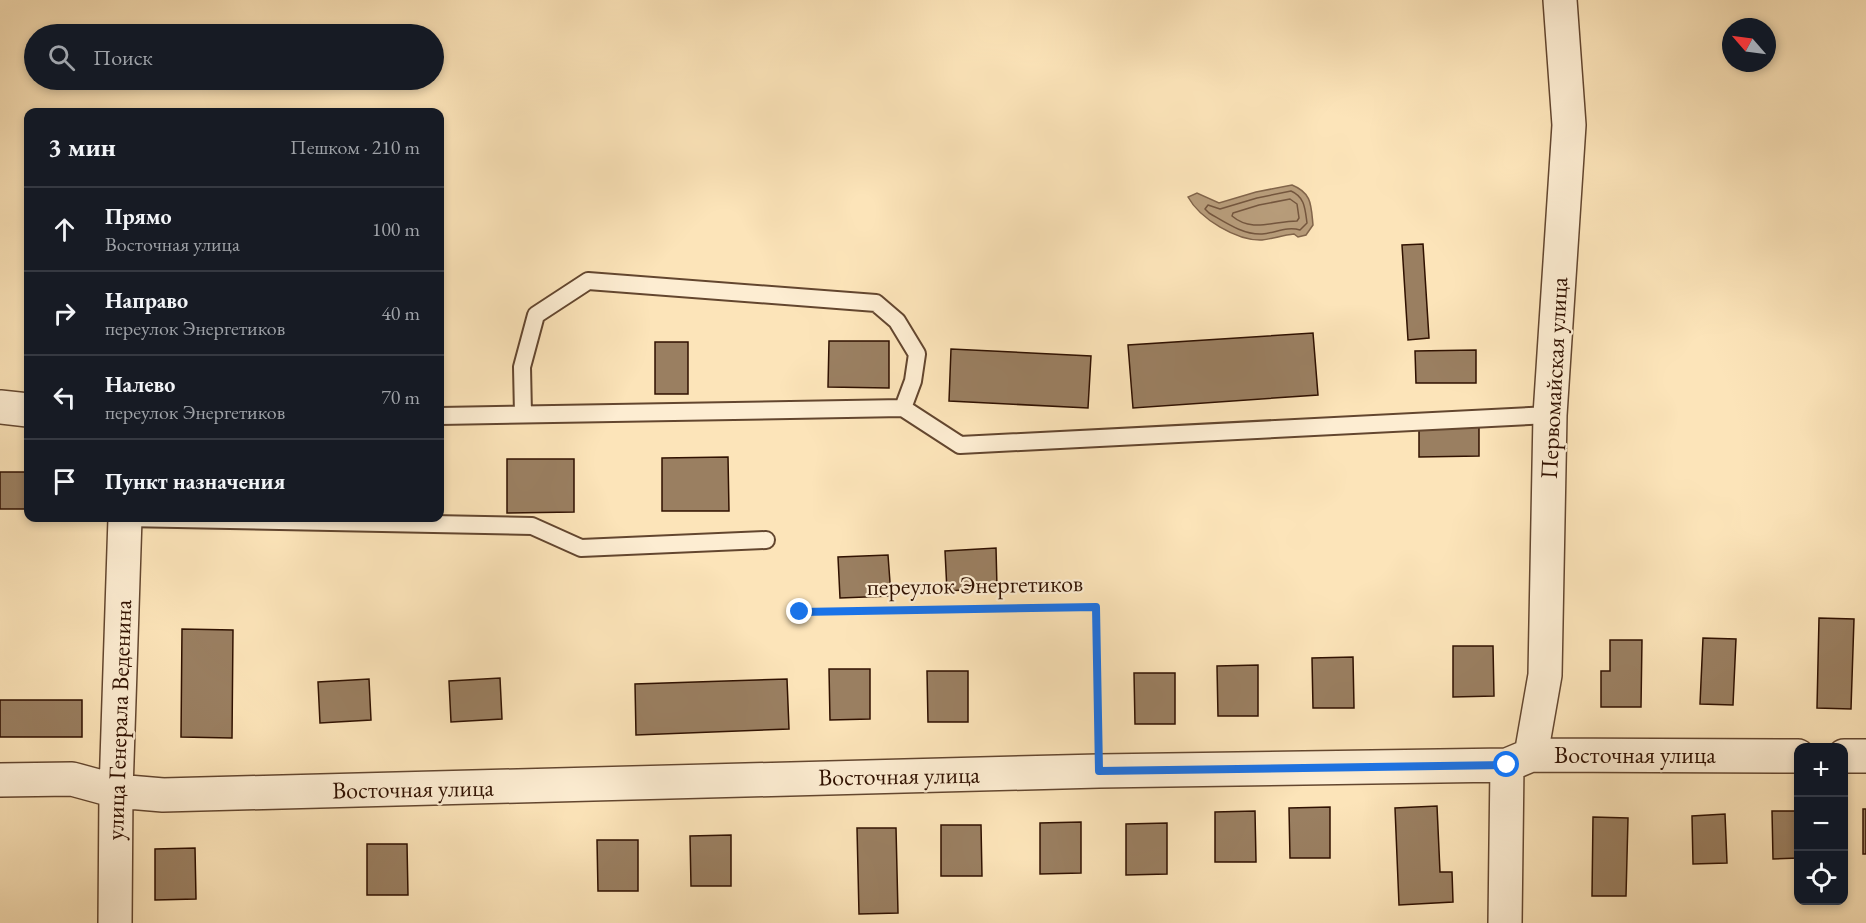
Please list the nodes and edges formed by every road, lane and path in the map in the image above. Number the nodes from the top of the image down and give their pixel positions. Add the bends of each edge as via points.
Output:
1 (1560, 0) edge
2 (0, 407) edge
3 (903, 408) junction
4 (24, 410) edge
5 (523, 414) junction
6 (1550, 415) junction
7 (444, 416) edge
8 (125, 522) edge
9 (328, 522) edge
10 (766, 540) dead end
11 (800, 612) dead end
12 (1794, 756) edge
13 (1848, 756) edge
14 (1866, 756) edge
15 (1519, 760) junction
16 (1099, 771) junction
17 (0, 780) edge
18 (116, 791) junction
19 (115, 923) edge
20 (1505, 923) edge

1 - 6 street, Первомайская улица via 1569,125
2 - 4 street
3 - 5 lane
3 - 5 lane via 917,354 897,321 876,303 588,281 536,315 522,367
3 - 6 lane via 960,445
5 - 7 lane
6 - 15 street, Первомайская улица via 1545,675
8 - 18 street, улица Генерала Веденина
9 - 10 lane via 532,526 582,548
11 - 16 path, переулок Энергетиков via 1096,607
12 - 15 street, Восточная улица
13 - 14 street
15 - 16 street, Восточная улица
15 - 20 street, Первомайская улица
16 - 18 street, Восточная улица via 163,795
17 - 18 street, Восточная улица via 72,779
18 - 19 street, улица Генерала Веденина

